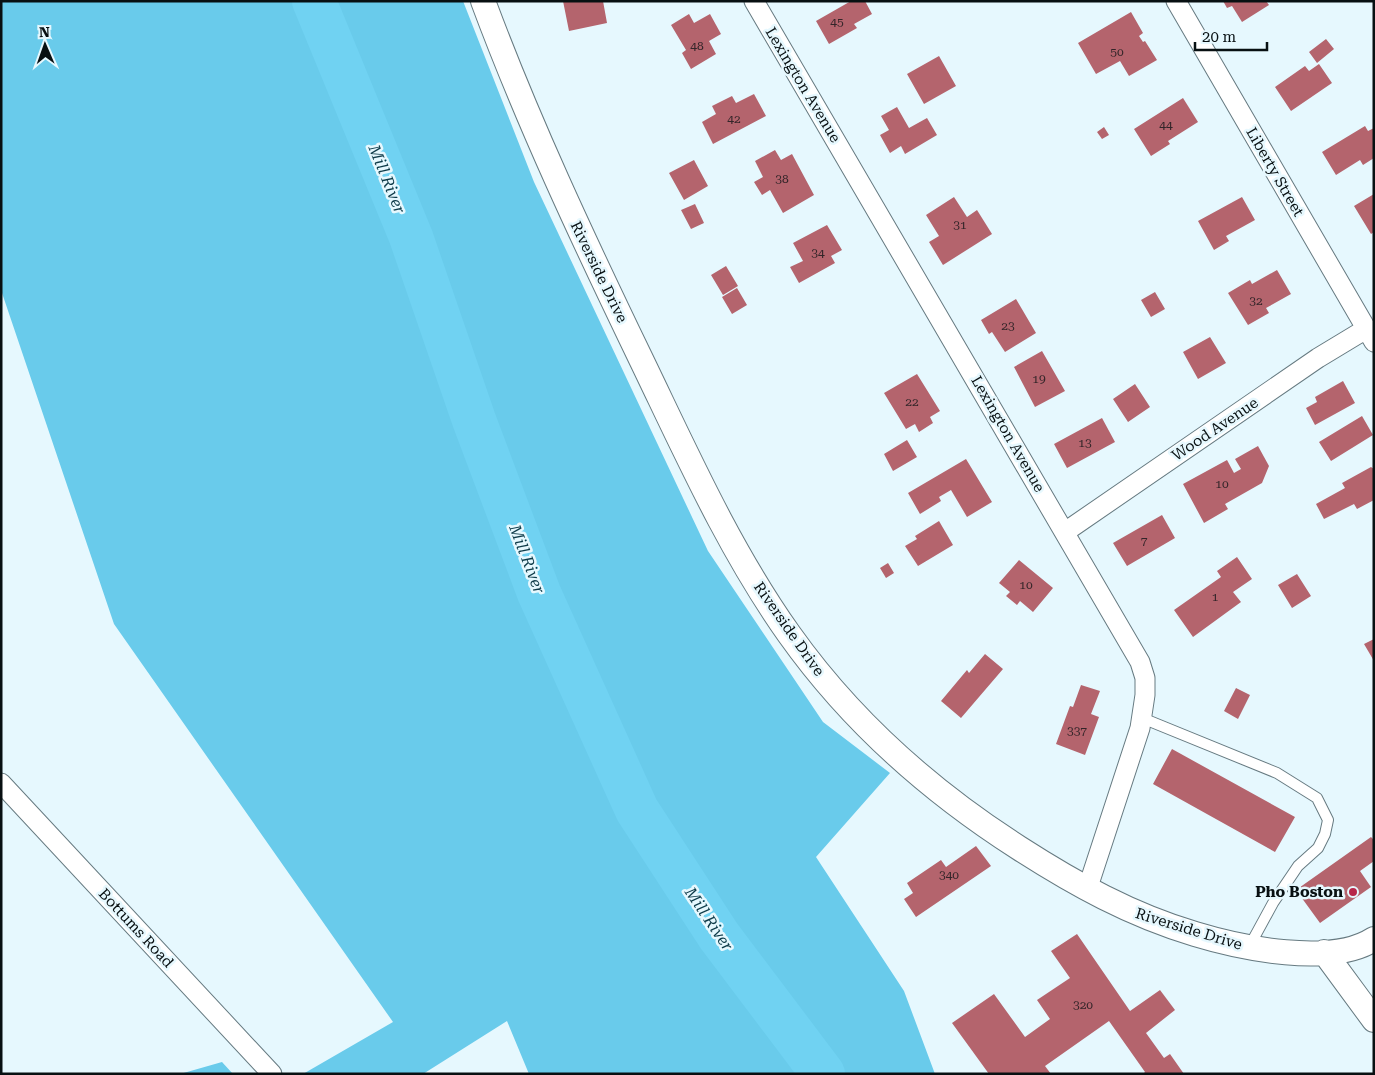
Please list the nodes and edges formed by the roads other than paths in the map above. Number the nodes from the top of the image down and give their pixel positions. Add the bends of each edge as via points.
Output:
1 (483, 1) edge
2 (754, 1) edge
3 (1176, 1) edge
4 (1370, 336) edge
5 (1065, 532) junction
6 (1142, 718) junction
7 (1, 783) edge
8 (1086, 890) junction
9 (1374, 939) edge
10 (1248, 948) junction
11 (1324, 952) junction
12 (1374, 1020) edge
13 (272, 1074) edge

1 - 8 street, Riverside Drive via 540,145 613,301 723,524 787,631 850,710 922,778 1002,837
2 - 5 street, Lexington Avenue
3 - 4 street, Liberty Street
4 - 5 street, Wood Avenue via 1318,358
5 - 6 street, Lexington Avenue via 1140,662 1145,678
6 - 8 street, Lexington Avenue
6 - 10 lane via 1276,773 1317,798 1328,820 1318,848 1293,874
7 - 13 street, Bottums Road
8 - 10 street, Riverside Drive via 1152,920
9 - 11 street, Riverside Drive via 1349,949
10 - 11 street, Riverside Drive
11 - 12 street

